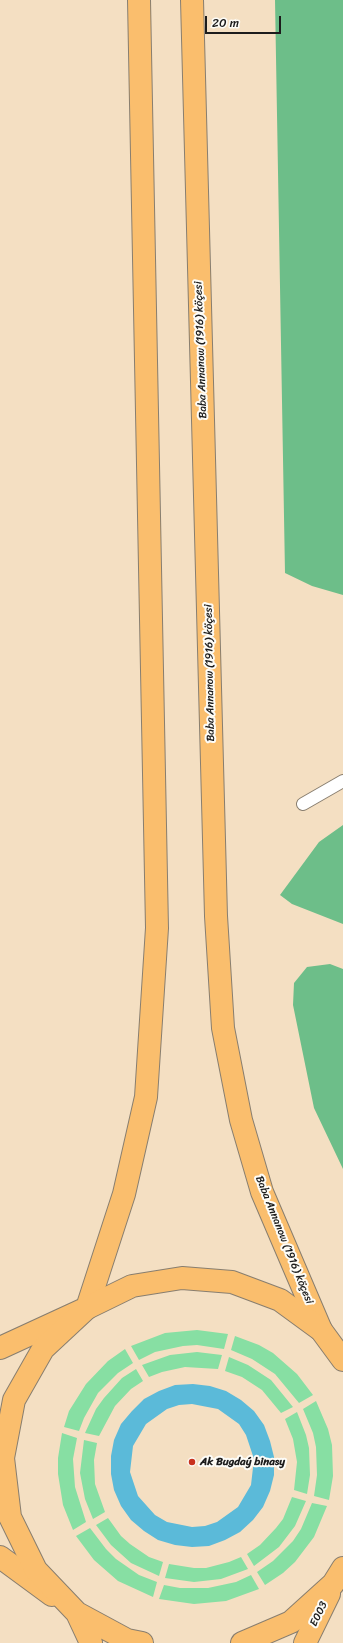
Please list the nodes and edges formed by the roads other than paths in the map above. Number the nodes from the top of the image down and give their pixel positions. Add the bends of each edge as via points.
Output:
1 (139, 0) edge
2 (192, 0) edge
3 (343, 781) edge
4 (303, 804) dead end
5 (87, 1308) junction
6 (320, 1330) junction
7 (343, 1342) edge
8 (0, 1348) edge
9 (343, 1360) edge
10 (0, 1557) edge
11 (340, 1577) edge
12 (77, 1613) junction
13 (92, 1643) edge
14 (142, 1643) edge
15 (242, 1643) edge
16 (305, 1643) edge

1 - 5 main road via 157,928 146,1097 124,1194
2 - 6 main road, Baba Annanow (1916) köçesi via 216,916 223,1028 241,1120 262,1192
3 - 4 lane
5 - 6 main road via 132,1286 182,1278 232,1282 280,1300
5 - 8 main road
5 - 12 main road via 39,1355 14,1400 3,1458 10,1517 36,1570
6 - 7 main road
6 - 9 main road
10 - 12 main road
11 - 15 main road, E003 via 291,1622
11 - 16 main road, E003
12 - 13 main road
12 - 14 main road via 127,1640

